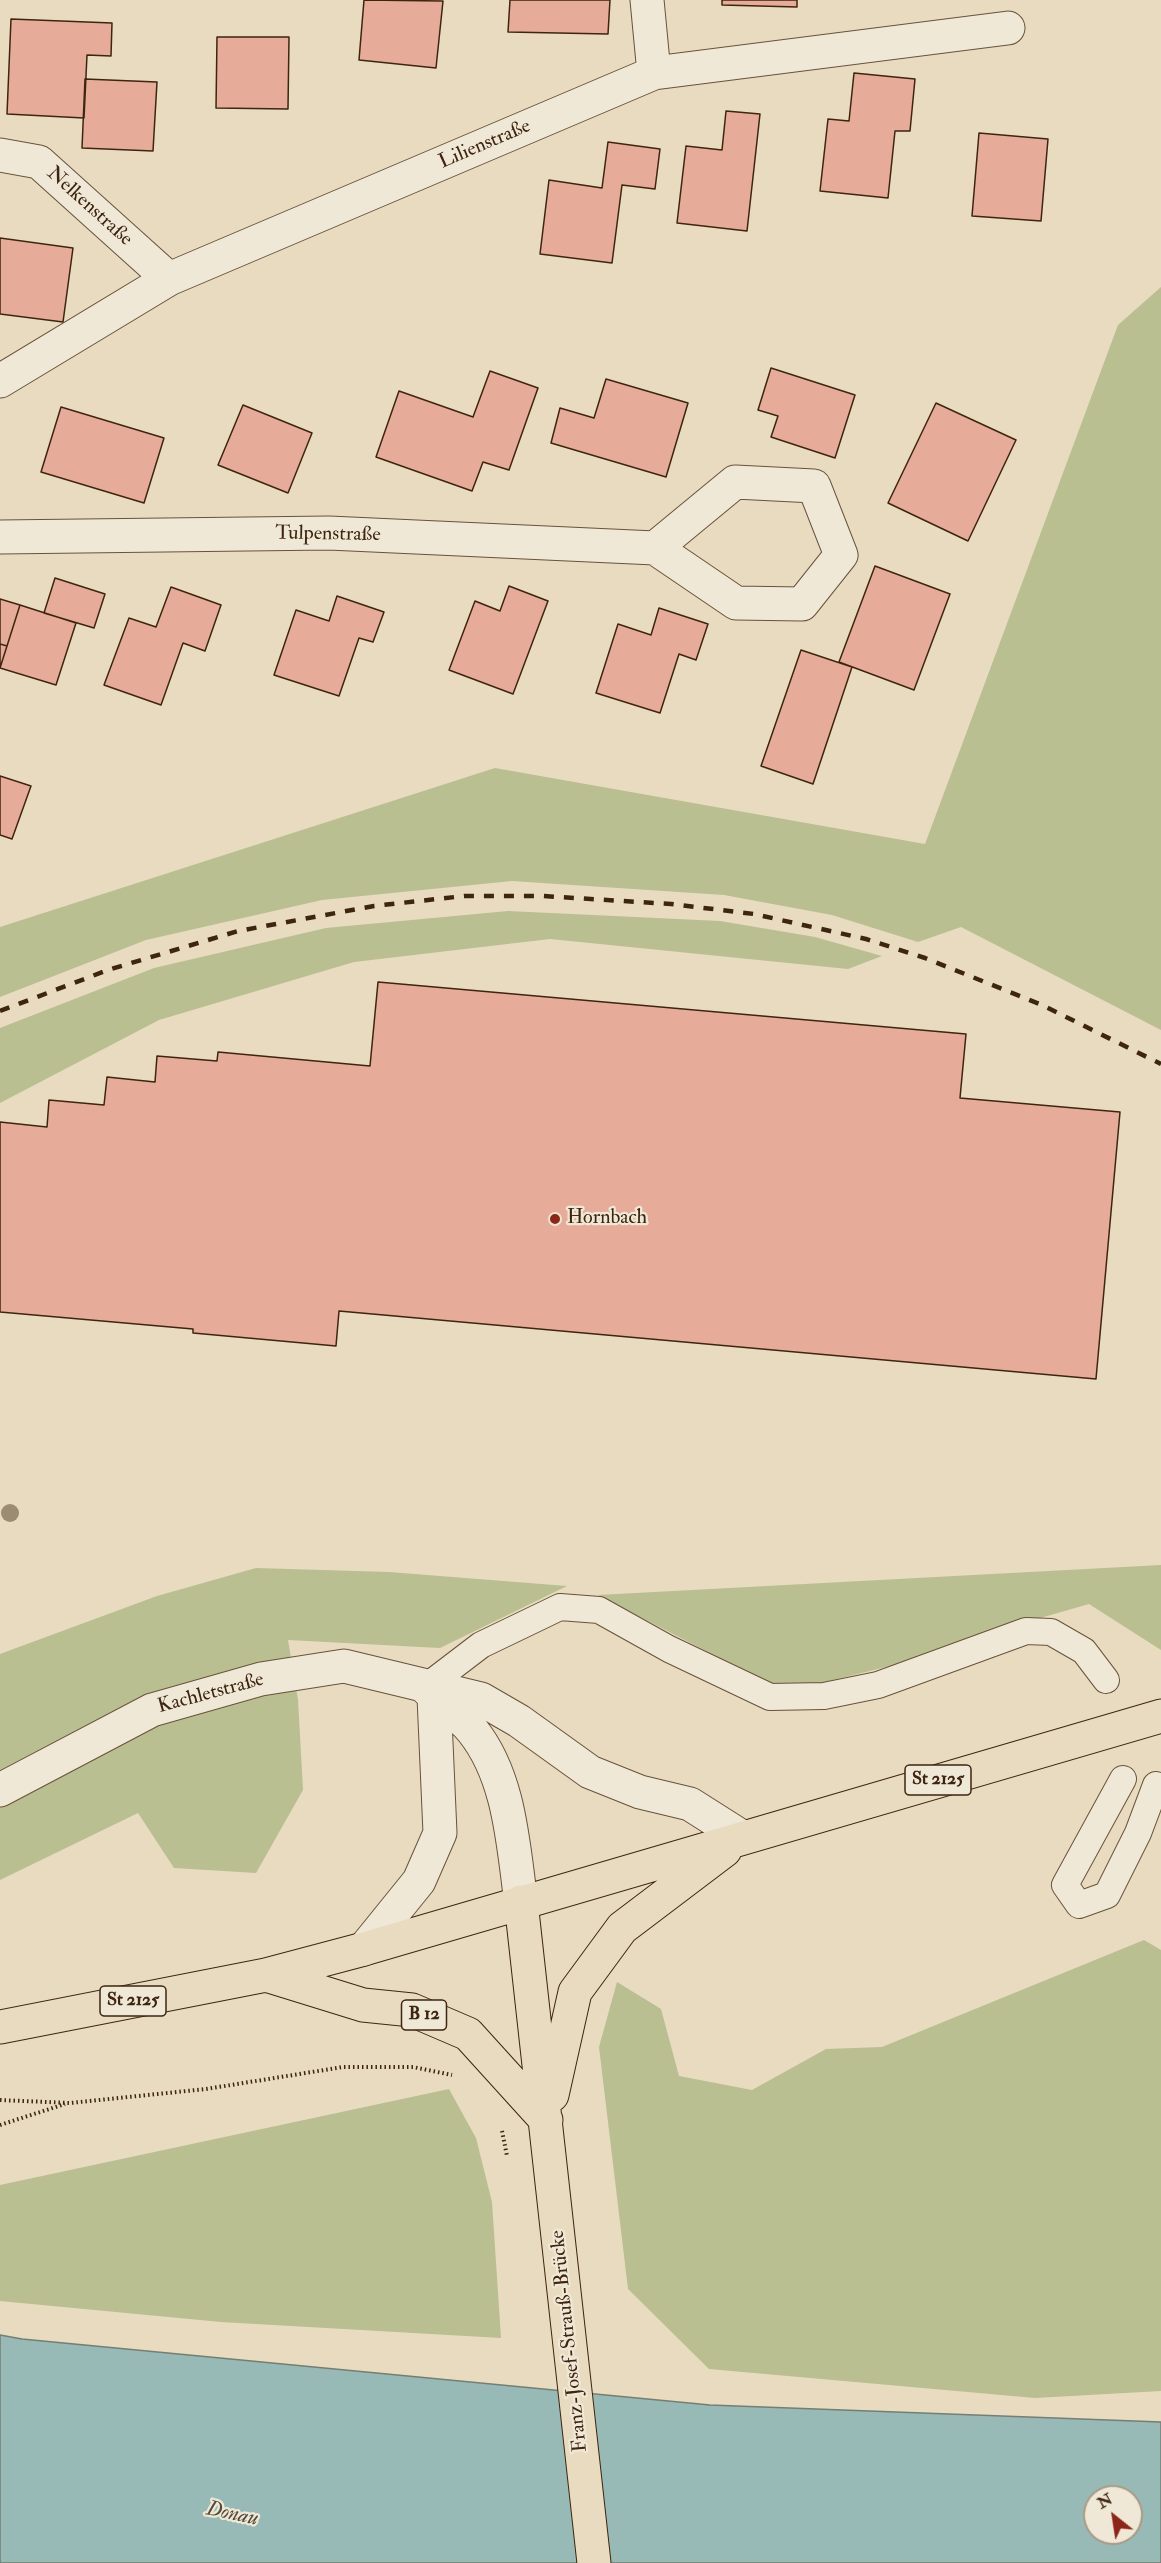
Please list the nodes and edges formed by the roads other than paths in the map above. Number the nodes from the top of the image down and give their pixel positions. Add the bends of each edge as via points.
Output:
1 (648, 0) edge
2 (1008, 28) dead end
3 (654, 73) junction
4 (0, 155) edge
5 (170, 279) junction
6 (0, 381) edge
7 (0, 537) edge
8 (656, 548) junction
9 (1107, 1680) dead end
10 (430, 1692) junction
11 (1161, 1716) edge
12 (1123, 1779) dead end
13 (1156, 1785) dead end
14 (0, 1790) edge
15 (742, 1837) junction
16 (521, 1902) junction
17 (364, 1950) junction
18 (266, 1975) junction
19 (0, 2027) edge
20 (546, 2120) junction
21 (594, 2563) edge

1 - 3 street
2 - 3 street, Lilienstraße
3 - 5 street, Lilienstraße
4 - 5 street, Nelkenstraße via 39,162
5 - 6 street, Lilienstraße
7 - 8 street, Tulpenstraße via 329,533
8 - 8 street via 736,603 802,604 841,555 814,486 735,482
9 - 10 lane via 1084,1651 1051,1632 1026,1631 878,1685 824,1696 770,1697 669,1649 599,1610 560,1607 482,1645
10 - 14 street, Kachletstraße via 344,1666 261,1679 152,1710
10 - 15 street via 481,1700 519,1721 590,1772 640,1792 690,1804
10 - 16 street, Kachletstraße via 471,1728 490,1757 510,1819
10 - 17 street via 440,1833 419,1881
11 - 15 main road, St 2125
12 - 13 lane via 1065,1885 1078,1905 1107,1895
15 - 16 main road, St 2125
15 - 20 main road via 622,1928 575,1992
16 - 17 main road, St 2125
16 - 20 main road, Franz-Josef-Strauß-Brücke
17 - 18 main road, St 2125
18 - 19 main road, St 2125
18 - 20 main road, B 12 via 363,2005 412,2010 468,2034
20 - 21 main road, Franz-Josef-Strauß-Brücke

